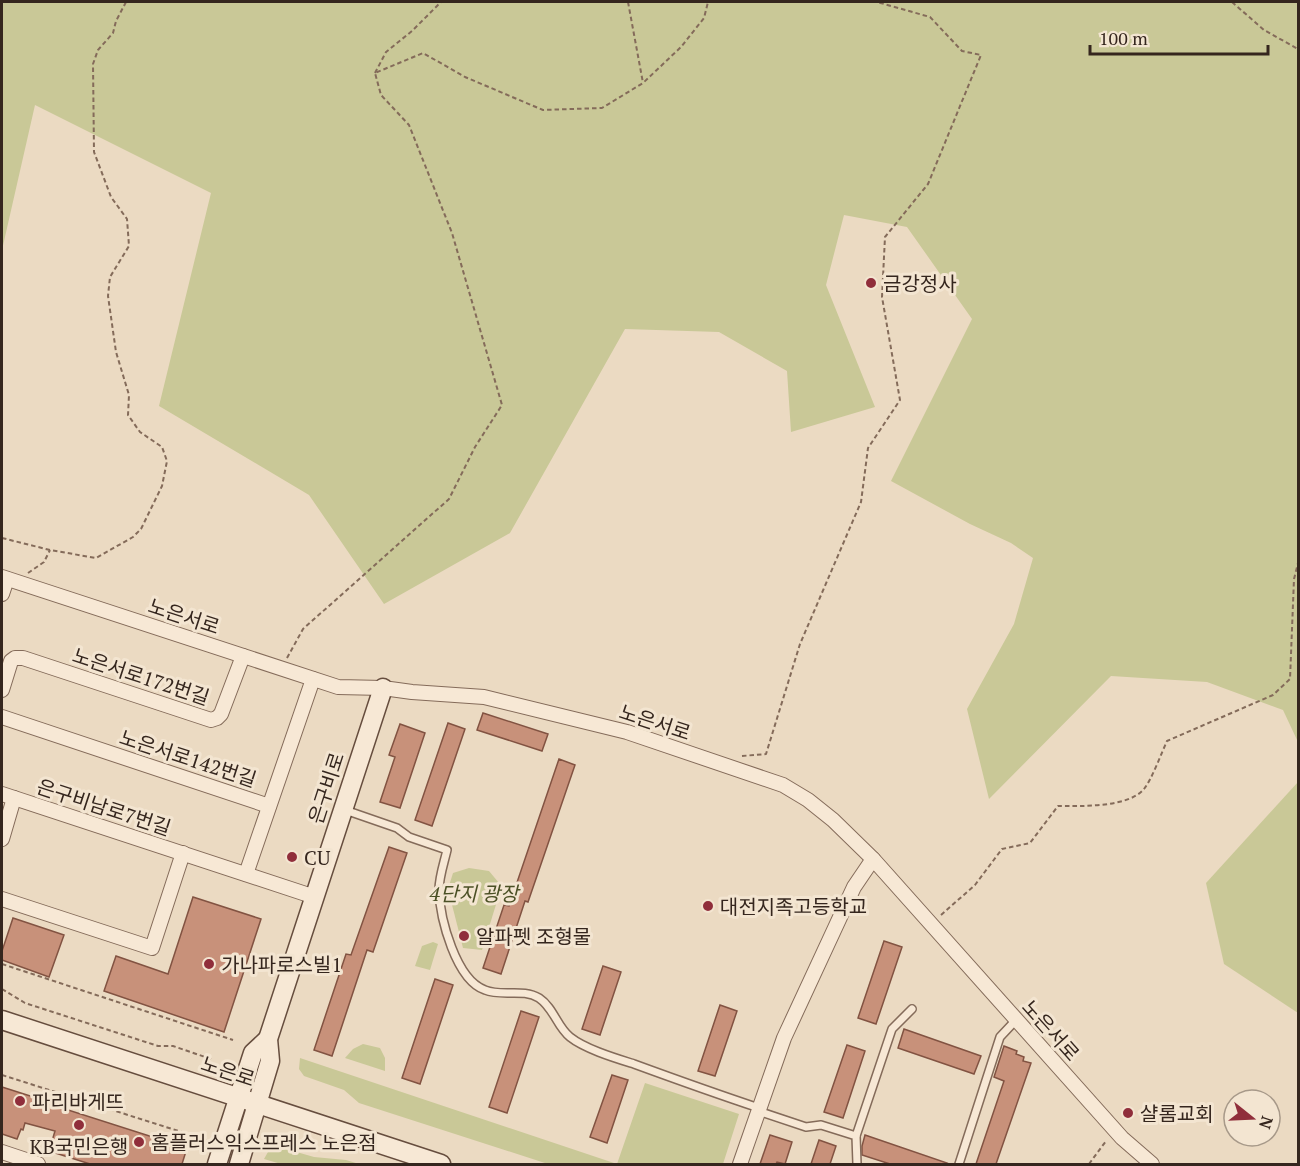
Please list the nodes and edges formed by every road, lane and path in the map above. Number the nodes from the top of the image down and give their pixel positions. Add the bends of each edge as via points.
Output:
1 (126, 2) edge
2 (441, 2) edge
3 (628, 2) edge
4 (708, 2) edge
5 (877, 2) edge
6 (1232, 2) edge
7 (1299, 50) edge
8 (375, 73) junction
9 (643, 83) junction
10 (2, 538) edge
11 (50, 550) junction
12 (1299, 563) edge
13 (9, 579) edge
14 (2, 594) edge
15 (243, 656) junction
16 (282, 669) junction
17 (314, 680) junction
18 (383, 688) junction
19 (2, 690) edge
20 (2, 717) edge
21 (738, 757) dead end
22 (8, 796) edge
23 (269, 806) junction
24 (343, 809) junction
25 (2, 839) edge
26 (183, 853) junction
27 (873, 859) junction
28 (246, 874) junction
29 (315, 897) junction
30 (2, 898) edge
31 (929, 924) junction
32 (2, 964) edge
33 (2, 989) edge
34 (912, 1009) dead end
35 (2, 1020) edge
36 (1016, 1020) junction
37 (268, 1039) junction
38 (233, 1040) dead end
39 (211, 1059) dead end
40 (2, 1075) edge
41 (239, 1099) junction
42 (258, 1105) junction
43 (758, 1110) junction
44 (856, 1136) junction
45 (1108, 1138) dead end
46 (223, 1145) junction
47 (2, 1152) edge
48 (38, 1164) edge
49 (217, 1164) edge
50 (239, 1164) edge
51 (441, 1164) edge
52 (740, 1164) edge
53 (857, 1164) edge
54 (958, 1164) edge
55 (1089, 1164) edge
56 (1152, 1164) edge

1 - 11 path via 113,33 98,50 93,64 94,152 111,197 127,219 129,246 110,277 108,296 116,352 129,395 128,415 140,432 162,447 167,461 162,486 133,537 96,558
2 - 8 path via 386,52
3 - 9 path
4 - 9 path via 704,18 681,47
5 - 21 path via 930,17 962,51 981,55 928,184 885,237 882,297 900,400 868,448 861,502 800,644 766,754
6 - 7 path via 1264,30
8 - 9 path via 423,53 465,77 543,111 602,108
8 - 16 path via 381,95 409,125 452,233 502,405 449,499 303,629
10 - 11 path
11 - 13 path via 44,562 20,578
12 - 31 path via 1294,579 1290,679 1282,687 1273,695 1167,741 1144,789 1133,796 1108,806 1058,806 1030,843 1002,849 975,885
13 - 14 street
13 - 15 street, 노은서로
15 - 16 street, 노은서로
15 - 19 street, 노은서로172번길 via 221,714 211,720 23,658 11,661
16 - 17 street, 노은서로
17 - 18 street, 노은서로 via 338,687
17 - 23 street, 노은서로142번길
18 - 24 street, 은구비로
18 - 27 street, 노은서로 via 495,699 627,732 783,785 833,820
20 - 23 street, 노은서로142번길
22 - 25 street, 은구비남로7번길
22 - 26 street, 은구비남로7번길
23 - 28 street
24 - 29 street, 은구비로
24 - 43 lane via 447,850 440,891 443,921 457,960 475,986 492,993 527,993 539,998 569,1037
26 - 28 street, 은구비남로7번길
26 - 30 street, 은구비남로7번길 via 152,948
27 - 31 street, 노은서로
27 - 43 street via 854,887 784,1038
28 - 29 street, 은구비남로7번길
29 - 37 street, 은구비로
31 - 36 street, 노은서로
32 - 38 path
33 - 39 path via 25,1003
34 - 44 lane via 892,1029
35 - 41 street, 노은로
36 - 54 lane via 1000,1037
36 - 56 street, 노은서로 via 1122,1138
37 - 41 street, 은구비로 via 253,1053
37 - 42 street, 은구비로 via 270,1061
40 - 46 path
41 - 42 street, 노은로
41 - 46 street, 은구비로
42 - 50 street, 은구비로
42 - 51 street, 노은로
43 - 44 lane via 806,1127 821,1125
43 - 52 street
44 - 53 lane
45 - 55 path
46 - 49 street, 은구비로
47 - 48 street

